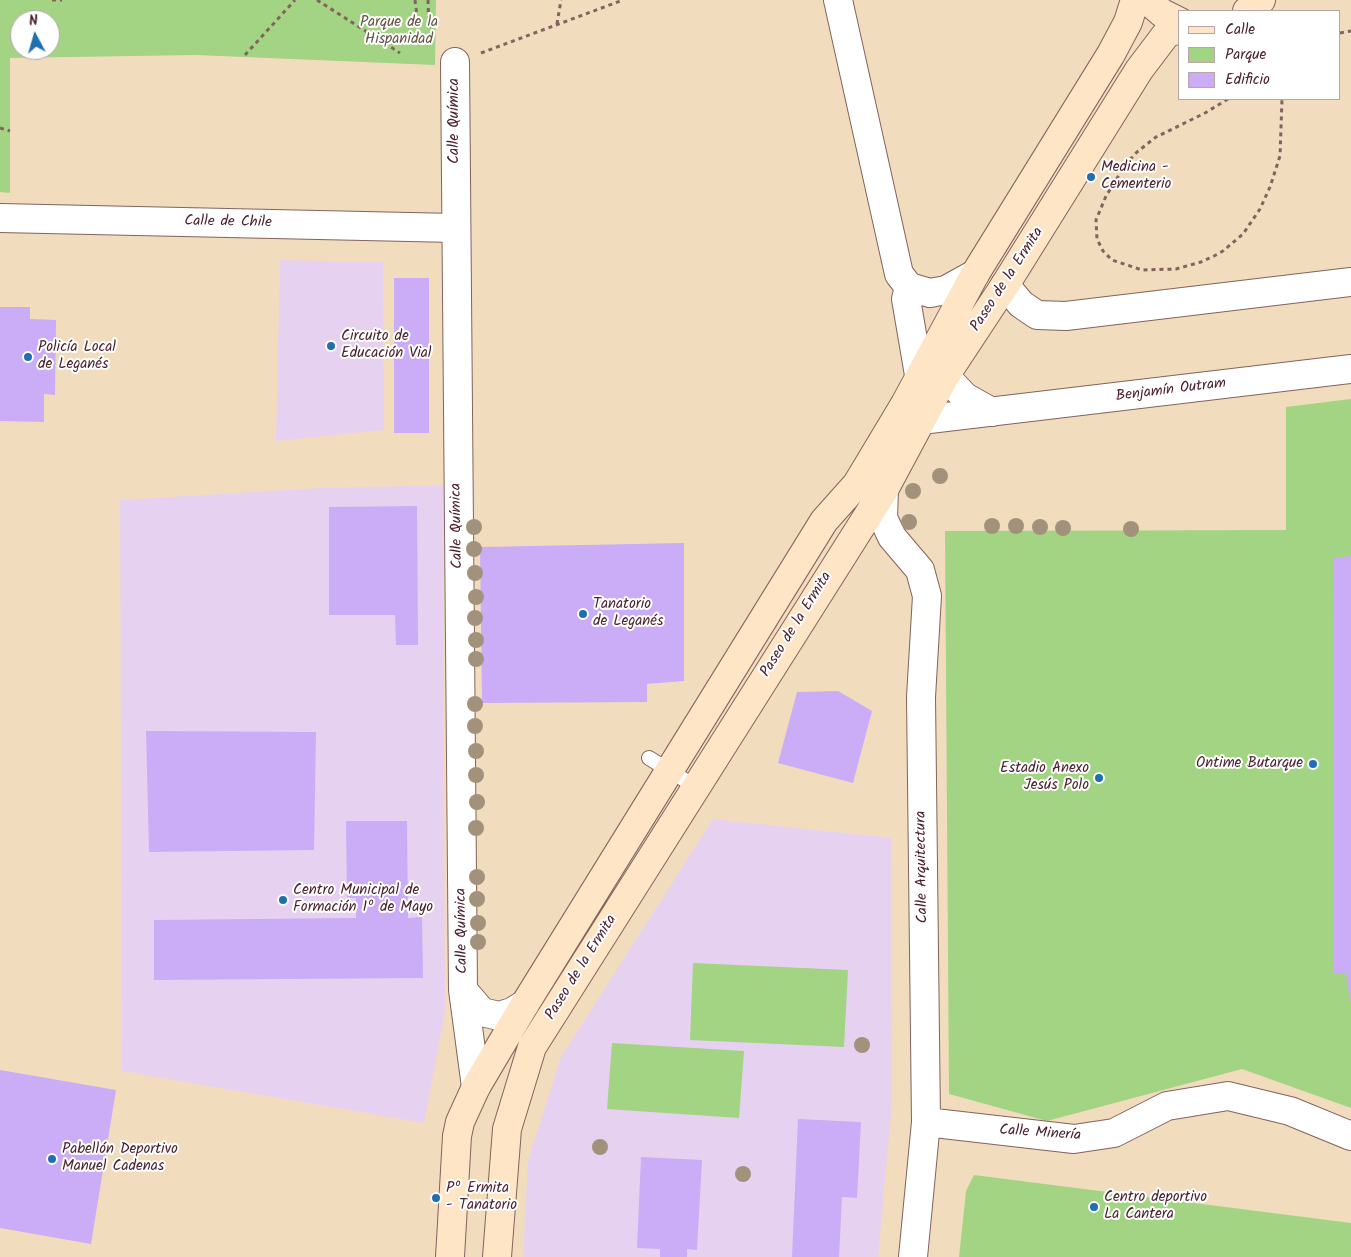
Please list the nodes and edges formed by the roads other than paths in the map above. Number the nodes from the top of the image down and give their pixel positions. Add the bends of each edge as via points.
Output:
1 (838, 0) edge
2 (1135, 0) edge
3 (1147, 0) edge
4 (1261, 0) edge
5 (1248, 10) edge
6 (1178, 21) edge
7 (1178, 30) edge
8 (454, 62) road end
9 (0, 218) edge
10 (455, 228) junction
11 (975, 274) junction
12 (1351, 282) edge
13 (1005, 285) junction
14 (909, 287) junction
15 (940, 336) joint
16 (1351, 369) edge
17 (932, 375) junction
18 (992, 412) junction
19 (921, 420) junction
20 (884, 490) junction
21 (660, 765) junction
22 (696, 787) junction
23 (463, 990) junction
24 (525, 1004) junction
25 (476, 1086) junction
26 (926, 1122) junction
27 (1351, 1136) edge
28 (450, 1257) edge
29 (497, 1257) edge
30 (913, 1257) edge

1 - 14 street via 895,263
2 - 11 main road, Paseo de la Ermita via 1128,22 1111,54
3 - 6 main road
4 - 5 main road
7 - 13 main road, Paseo de la Ermita via 1166,33 1139,70
8 - 10 street, Calle Química
9 - 10 street, Calle de Chile
10 - 23 street, Calle Química
11 - 14 street, Paseo de la Ermita via 938,293
11 - 15 main road, Paseo de la Ermita
12 - 13 street via 1066,316 1038,316 1021,304
13 - 17 main road, Paseo de la Ermita
14 - 17 street via 906,299
15 - 17 street via 940,349
16 - 18 street, Benjamín Outram
17 - 18 street
17 - 19 main road, Paseo de la Ermita
17 - 21 main road, Paseo de la Ermita via 904,404 857,484 824,521
18 - 19 street, Benjamín Outram
19 - 20 main road, Paseo de la Ermita
20 - 22 main road, Paseo de la Ermita
20 - 26 street, Calle Arquitectura via 883,518 892,536 920,570 927,596 921,697
21 - 22 lane
21 - 24 main road, Paseo de la Ermita
22 - 29 main road, Paseo de la Ermita via 532,1047 507,1129
23 - 24 street, Calle Química via 482,1012 499,1016
23 - 25 street, Calle Química
24 - 25 main road, Paseo de la Ermita
25 - 28 main road, Paseo de la Ermita via 457,1136
26 - 27 street, Calle Minería via 1074,1139 1114,1133 1166,1106 1228,1096 1290,1111
26 - 30 street, Calle Arquitectura

